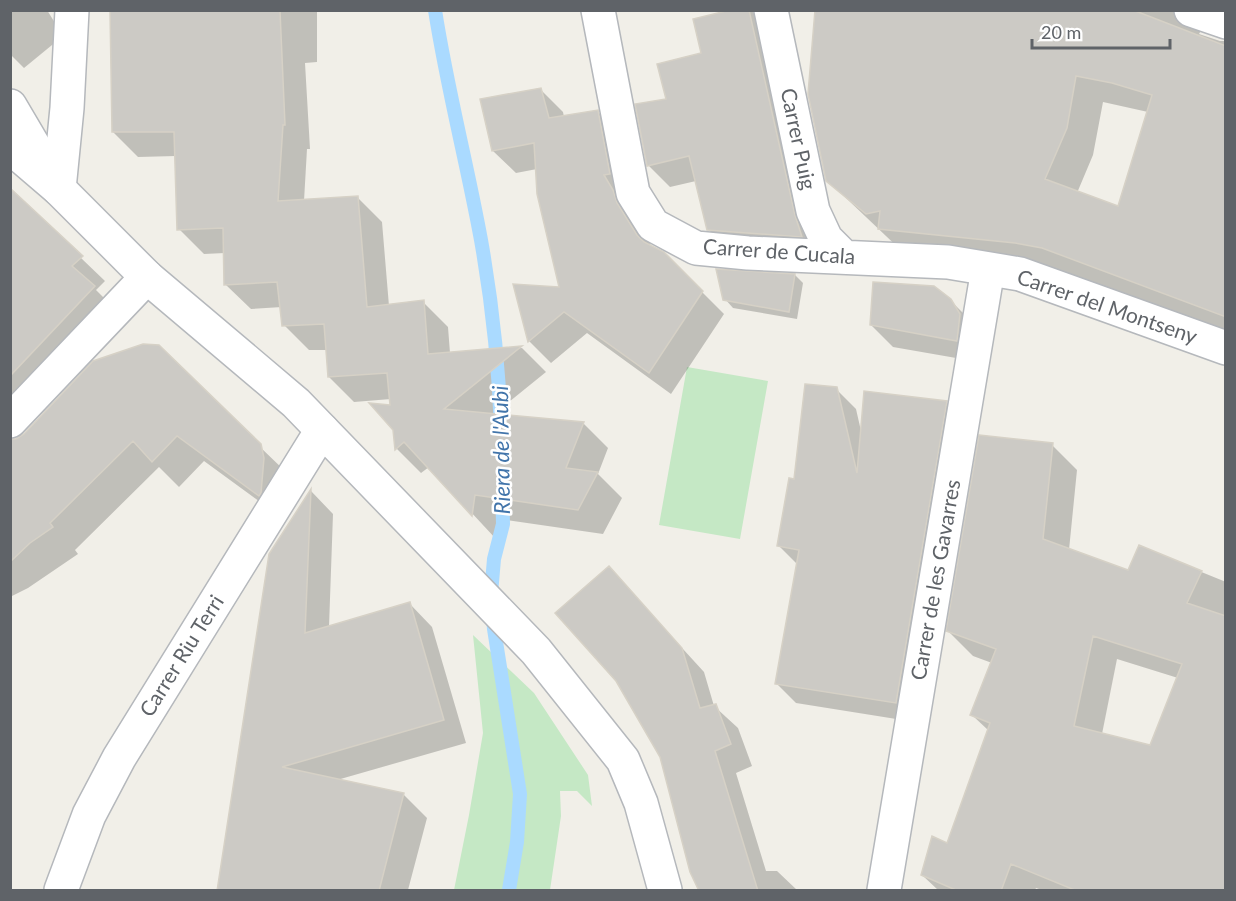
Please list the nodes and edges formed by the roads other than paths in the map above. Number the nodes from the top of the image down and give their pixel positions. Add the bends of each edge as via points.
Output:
1 (72, 10) edge
2 (598, 10) edge
3 (771, 10) edge
4 (1191, 10) edge
5 (1226, 22) edge
6 (10, 106) edge
7 (10, 147) edge
8 (59, 189) junction
9 (844, 257) junction
10 (988, 269) junction
11 (147, 277) junction
12 (1226, 348) edge
13 (10, 421) edge
14 (322, 430) junction
15 (61, 891) edge
16 (665, 891) edge
17 (884, 891) edge

1 - 8 street
2 - 9 street, Carrer de Cucala via 633,193 653,225 696,248
3 - 9 street, Carrer Puig via 813,212 826,239
4 - 5 street
6 - 8 street
7 - 8 street
8 - 11 street
9 - 10 street, Carrer de Cucala via 948,262
10 - 12 street, Carrer del Montseny via 1020,274
10 - 17 street, Carrer de les Gavarres
11 - 13 street
11 - 14 street via 296,403
14 - 15 street, Carrer Riu Terri via 119,758 89,815
14 - 16 street via 536,651 623,760 641,803

